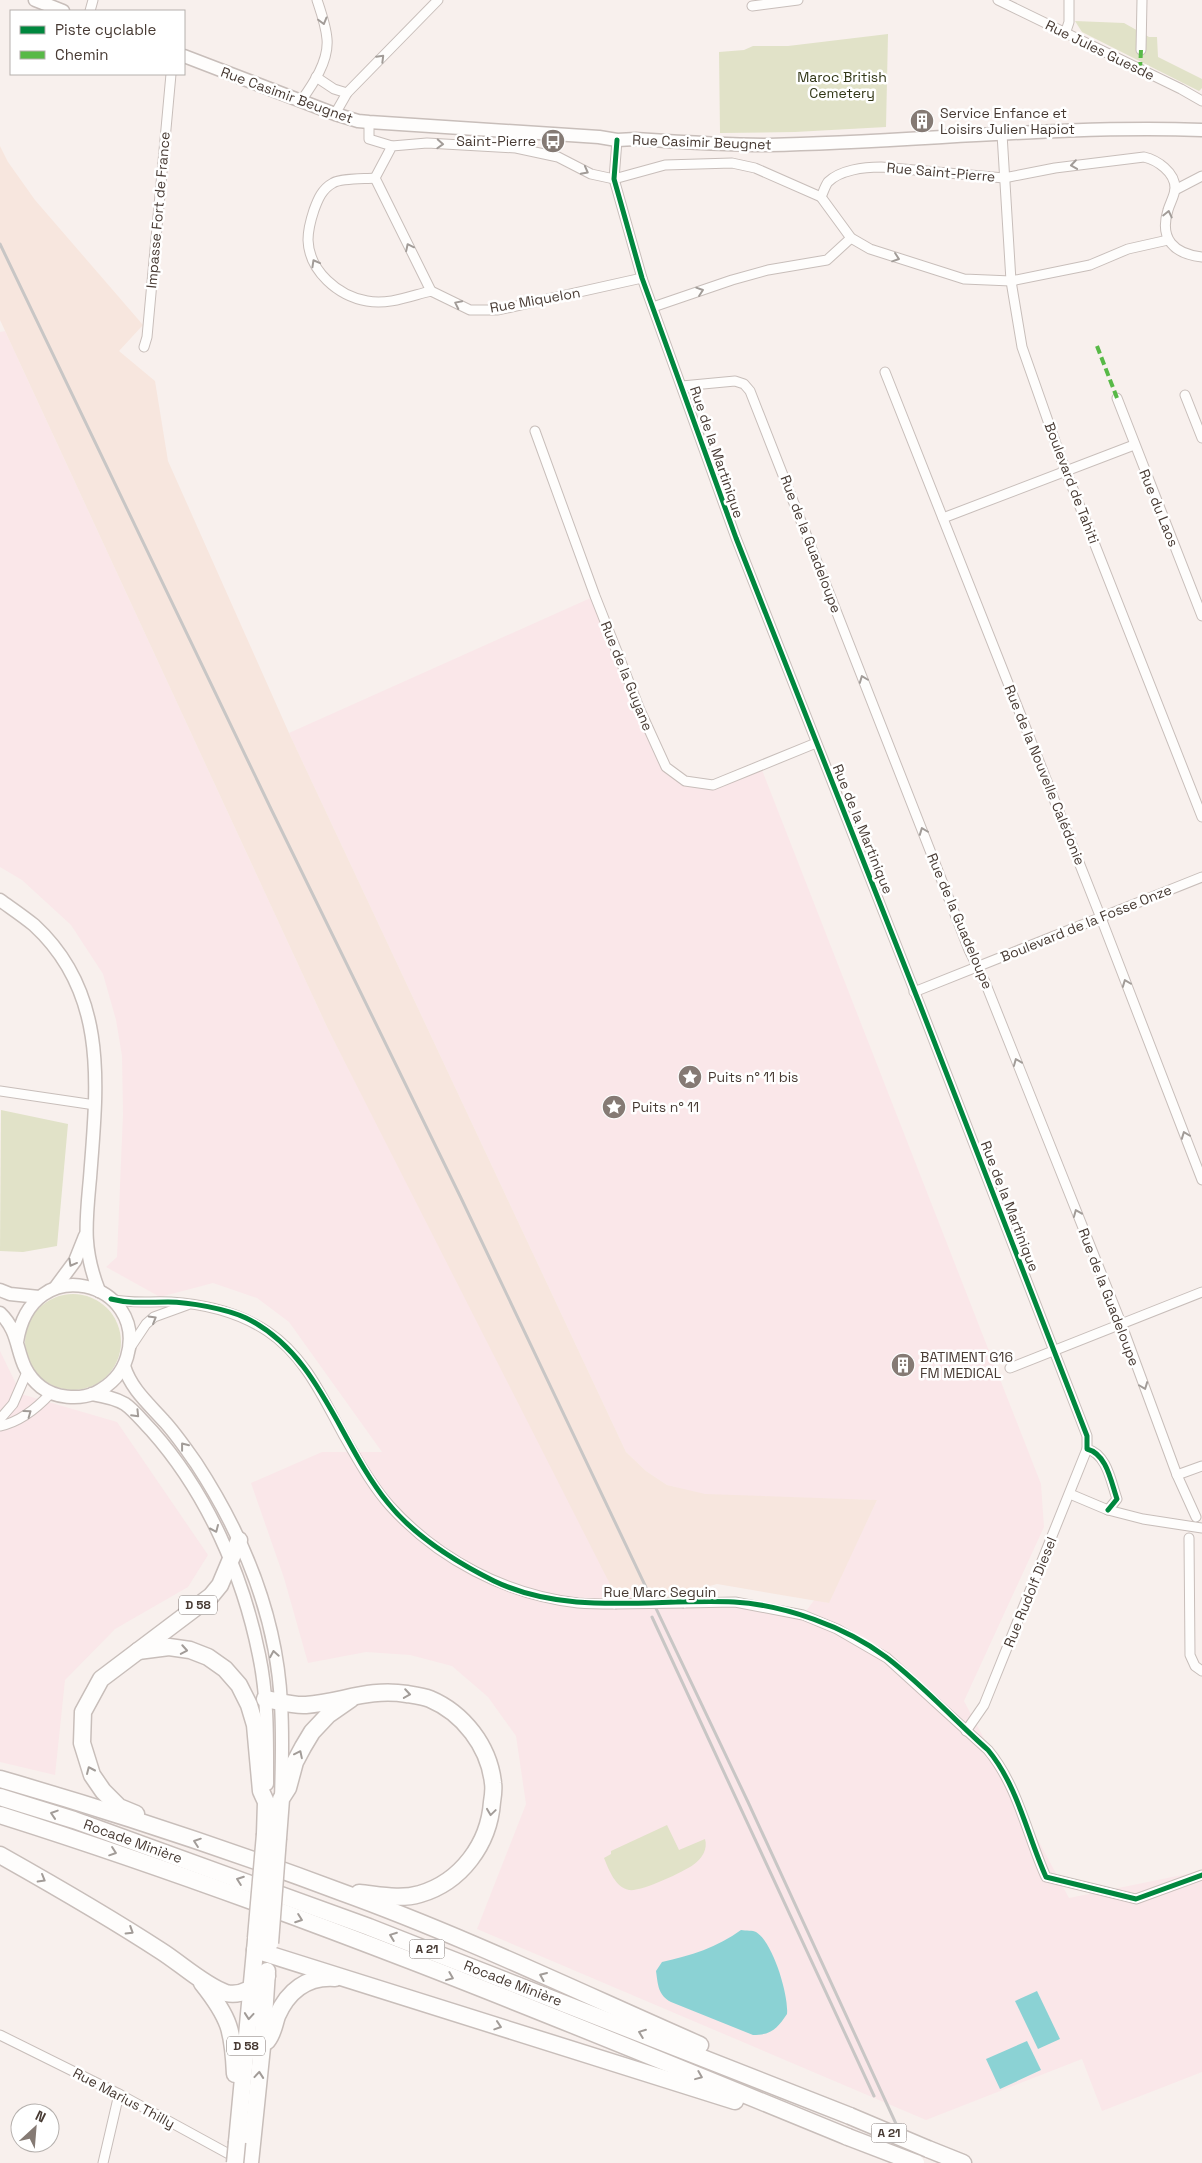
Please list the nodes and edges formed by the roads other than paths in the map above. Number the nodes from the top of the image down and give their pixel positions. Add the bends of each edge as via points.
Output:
1 (35, 0) edge
2 (318, 0) edge
3 (438, 0) edge
4 (798, 0) edge
5 (998, 0) edge
6 (1069, 0) edge
7 (1142, 0) edge
8 (752, 6) dead end
9 (61, 10) edge
10 (1066, 34) junction
11 (1141, 50) dead end
12 (185, 56) edge
13 (171, 75) edge
14 (316, 77) junction
15 (346, 93) junction
16 (302, 101) junction
17 (1202, 102) edge
18 (335, 114) junction
19 (369, 122) junction
20 (1202, 130) edge
21 (1002, 134) junction
22 (617, 140) junction
23 (392, 146) junction
24 (1202, 176) edge
25 (375, 178) junction
26 (1004, 178) junction
27 (614, 179) junction
28 (1175, 190) junction
29 (821, 197) junction
30 (852, 238) junction
31 (1168, 240) junction
32 (1202, 257) edge
33 (642, 278) junction
34 (1011, 281) junction
35 (431, 291) junction
36 (654, 307) junction
37 (144, 346) dead end
38 (885, 372) dead end
39 (682, 386) junction
40 (1185, 395) dead end
41 (1117, 398) dead end
42 (1199, 423) edge
43 (535, 431) dead end
44 (1202, 438) edge
45 (1134, 445) junction
46 (1066, 471) junction
47 (944, 518) junction
48 (1202, 616) edge
49 (816, 743) junction
50 (1202, 817) edge
51 (1202, 877) edge
52 (0, 900) edge
53 (1101, 918) junction
54 (977, 966) junction
55 (914, 992) junction
56 (0, 1091) edge
57 (95, 1105) junction
58 (1202, 1180) edge
59 (85, 1236) junction
60 (55, 1288) junction
61 (0, 1290) edge
62 (99, 1291) junction
63 (1202, 1292) edge
64 (39, 1296) junction
65 (111, 1299) junction
66 (188, 1305) junction
67 (0, 1313) edge
68 (1121, 1324) junction
69 (17, 1342) junction
70 (130, 1348) junction
71 (1054, 1350) junction
72 (124, 1366) junction
73 (1010, 1368) dead end
74 (27, 1372) junction
75 (51, 1393) junction
76 (92, 1394) junction
77 (0, 1419) edge
78 (0, 1426) edge
79 (1087, 1449) junction
80 (1202, 1466) edge
81 (1177, 1475) junction
82 (1070, 1494) junction
83 (1108, 1510) junction
84 (1196, 1517) dead end
85 (1202, 1528) edge
86 (1189, 1538) dead end
87 (239, 1540) junction
88 (231, 1562) junction
89 (135, 1651) junction
90 (1202, 1671) edge
91 (359, 1694) junction
92 (265, 1699) junction
93 (281, 1702) junction
94 (966, 1731) junction
95 (0, 1779) edge
96 (0, 1797) edge
97 (274, 1800) junction
98 (0, 1815) edge
99 (166, 1832) junction
100 (0, 1855) edge
101 (1202, 1875) edge
102 (342, 1892) junction
103 (263, 1946) junction
104 (266, 1976) junction
105 (197, 1977) junction
106 (351, 1979) junction
107 (252, 1989) junction
108 (0, 2035) edge
109 (262, 2047) junction
110 (119, 2094) junction
111 (801, 2096) junction
112 (848, 2137) junction
113 (245, 2142) junction
114 (103, 2163) edge
115 (235, 2163) edge
116 (249, 2163) edge
117 (916, 2163) edge
118 (963, 2163) edge

1 - 9 main road
2 -> 14 street via 328,42
15 -> 3 street
4 - 8 street
5 - 10 street, Rue Jules Guesde
6 - 10 street
7 - 11 street
10 - 17 street, Rue Jules Guesde
12 - 16 main road, Rue Casimir Beugnet
13 - 37 street, Impasse Fort de France
14 - 15 street
14 - 16 street
15 - 18 street
16 - 18 main road, Rue Casimir Beugnet
18 - 19 main road, Rue Casimir Beugnet
19 - 22 main road, Rue Casimir Beugnet
19 - 23 street via 369,139
20 - 21 main road, Rue Casimir Beugnet
21 - 22 main road, Rue Casimir Beugnet via 767,145
21 - 26 street, Boulevard de Tahiti
22 - 27 street, Rue de la Martinique
23 - 25 street
23 -> 27 street via 427,143 516,148 558,157 591,174
24 - 28 street
35 -> 25 street
35 -> 25 street via 389,302 367,301 347,295 330,284 312,262 308,240 319,195 334,182
28 -> 26 street, Rue Saint-Pierre via 1174,181 1166,169 1156,160 1144,156
26 - 29 street, Rue Saint-Pierre via 863,167 827,183
26 - 34 street, Boulevard de Tahiti
27 - 29 street via 665,165 732,163 756,168
27 - 33 street, Rue de la Martinique
31 -> 28 street via 1166,218
29 - 30 street
30 -> 34 street via 870,249 964,279
36 -> 30 street via 750,275 826,260
31 - 32 street via 1179,251
31 - 34 street via 1128,248 1090,265
33 -> 35 street, Rue Miquelon via 498,310 470,310
33 - 36 street, Rue de la Martinique
34 - 46 street, Boulevard de Tahiti via 1022,347
36 - 39 street, Rue de la Martinique
38 - 47 street, Rue de la Nouvelle Calédonie
39 - 49 street, Rue de la Martinique via 736,538
54 -> 39 street, Rue de la Guadeloupe via 750,391 735,381
40 - 42 street
41 - 45 street, Rue du Laos
42 - 44 street
43 - 49 street, Rue de la Guyane via 602,613 666,767 684,781 713,786
45 - 46 street
45 - 48 street, Rue du Laos
46 - 47 street
46 - 50 street, Boulevard de Tahiti
47 - 53 street, Rue de la Nouvelle Calédonie
49 - 55 street, Rue de la Martinique
51 - 53 street, Boulevard de la Fosse Onze
52 - 57 main road via 34,925 72,974 90,1022 96,1063
53 - 54 street, Boulevard de la Fosse Onze
58 -> 53 street, Rue de la Nouvelle Calédonie
54 - 55 street, Boulevard de la Fosse Onze
68 -> 54 street, Rue de la Guadeloupe
55 - 71 street, Rue de la Martinique
56 - 57 street
57 - 59 main road
59 -> 60 main road via 75,1260
59 - 62 main road via 88,1258
60 - 62 main road via 77,1285
60 - 64 main road
61 - 64 main road
62 - 65 main road
63 - 68 street
64 - 69 main road via 27,1309
65 - 66 street, Rue Marc Seguin
65 - 70 main road via 126,1321
70 -> 66 street, Rue Marc Seguin via 154,1317
66 - 94 street, Rue Marc Seguin, bridge via 212,1307 245,1318 285,1344 312,1378 361,1466 389,1504 430,1543 497,1582 578,1603 736,1602 803,1615 837,1629 887,1658
67 - 69 main road via 11,1324
68 - 71 street
68 -> 81 street, Rue de la Guadeloupe
69 - 74 main road
70 - 72 main road
71 - 73 street
71 - 79 street, Rue de la Martinique via 1087,1436
72 - 76 main road via 105,1388
87 -> 72 main road, D 58 via 191,1456 134,1389
74 - 75 main road
74 - 77 street via 13,1404
75 - 76 main road via 78,1397
78 -> 75 street via 22,1418
76 -> 88 main road, D 58 via 109,1397 127,1406 159,1439 210,1518
79 - 82 street, Rue Rudolf Diesel
79 - 83 street via 1095,1451 1103,1460 1117,1499
80 - 81 street
81 - 84 street, Rue de la Guadeloupe
82 - 83 street
82 - 94 street, Rue Rudolf Diesel via 984,1706
83 - 85 street
86 - 90 street via 1190,1655 1195,1666
87 - 88 highway, D 58
93 -> 87 main road, D 58 via 268,1621
88 - 89 highway, D 58 via 211,1596
88 - 92 main road, D 58 via 253,1628
89 -> 97 highway via 169,1647 190,1650 225,1669 238,1685 253,1718 261,1792
99 -> 89 highway via 156,1823 119,1807 102,1791 92,1775 82,1743 83,1712 91,1694 101,1679
91 - 93 highway via 305,1706
97 -> 91 highway via 288,1788 296,1762 312,1732 328,1715
91 -> 102 highway via 389,1692 428,1698 462,1720 476,1737 494,1784 491,1816 476,1853 461,1870 436,1888 403,1897
92 - 93 highway
92 - 97 main road, D 58
93 - 97 main road, D 58
94 - 101 street, Rue Marc Seguin via 988,1750 1008,1780 1046,1877 1136,1899
95 - 99 highway
111 -> 96 highway, Rocade Minière / A 21 via 369,1927 100,1829
97 - 103 highway, D 58, bridge
98 -> 112 highway, Rocade Minière / A 21 via 144,1862 357,1940
102 -> 99 highway
100 -> 105 highway via 89,1905
111 -> 102 highway via 794,2086
103 - 104 highway, D 58
103 - 106 highway
103 - 107 highway, D 58
104 - 107 highway
104 - 109 highway, D 58
105 - 107 highway via 226,1993
105 - 113 highway via 212,1995 230,2028
106 - 109 highway via 311,1980 296,1988 286,2000 271,2036
106 -> 112 highway
107 -> 113 highway, D 58
108 - 110 street, Rue Marius Thilly
113 -> 109 highway, D 58
110 - 114 street
110 - 116 street, Rue Marius Thilly
111 - 118 highway, Rocade Minière / A 21, bridge
112 - 117 highway, Rocade Minière / A 21, bridge
113 - 115 highway, D 58, bridge
113 - 116 highway, D 58

